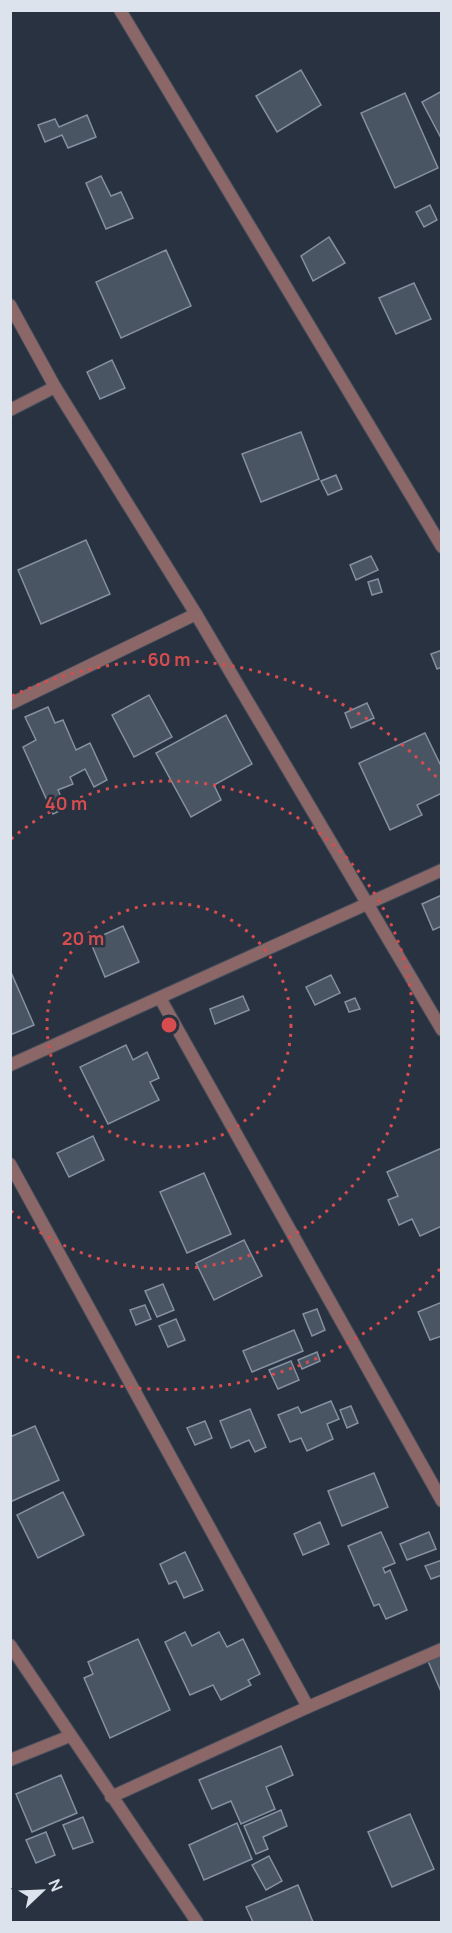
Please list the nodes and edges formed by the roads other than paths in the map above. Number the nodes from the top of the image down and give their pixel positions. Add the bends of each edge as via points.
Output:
1 (120, 10) edge
2 (10, 305) edge
3 (56, 387) junction
4 (10, 410) edge
5 (441, 547) edge
6 (196, 614) junction
7 (10, 704) edge
8 (441, 870) edge
9 (368, 903) junction
10 (160, 998) junction
11 (441, 1030) edge
12 (10, 1065) edge
13 (10, 1164) edge
14 (441, 1501) edge
15 (10, 1645) edge
16 (441, 1649) edge
17 (308, 1707) junction
18 (70, 1736) junction
19 (10, 1760) edge
20 (111, 1797) junction
21 (197, 1923) edge

1 - 5 street
2 - 3 street
3 - 4 street
3 - 6 street
6 - 7 street
6 - 9 street
8 - 9 street
9 - 10 street
9 - 11 street
10 - 12 street
10 - 14 street
13 - 17 street
15 - 18 street
16 - 17 street
17 - 20 street
18 - 19 street
18 - 20 street
20 - 21 street

